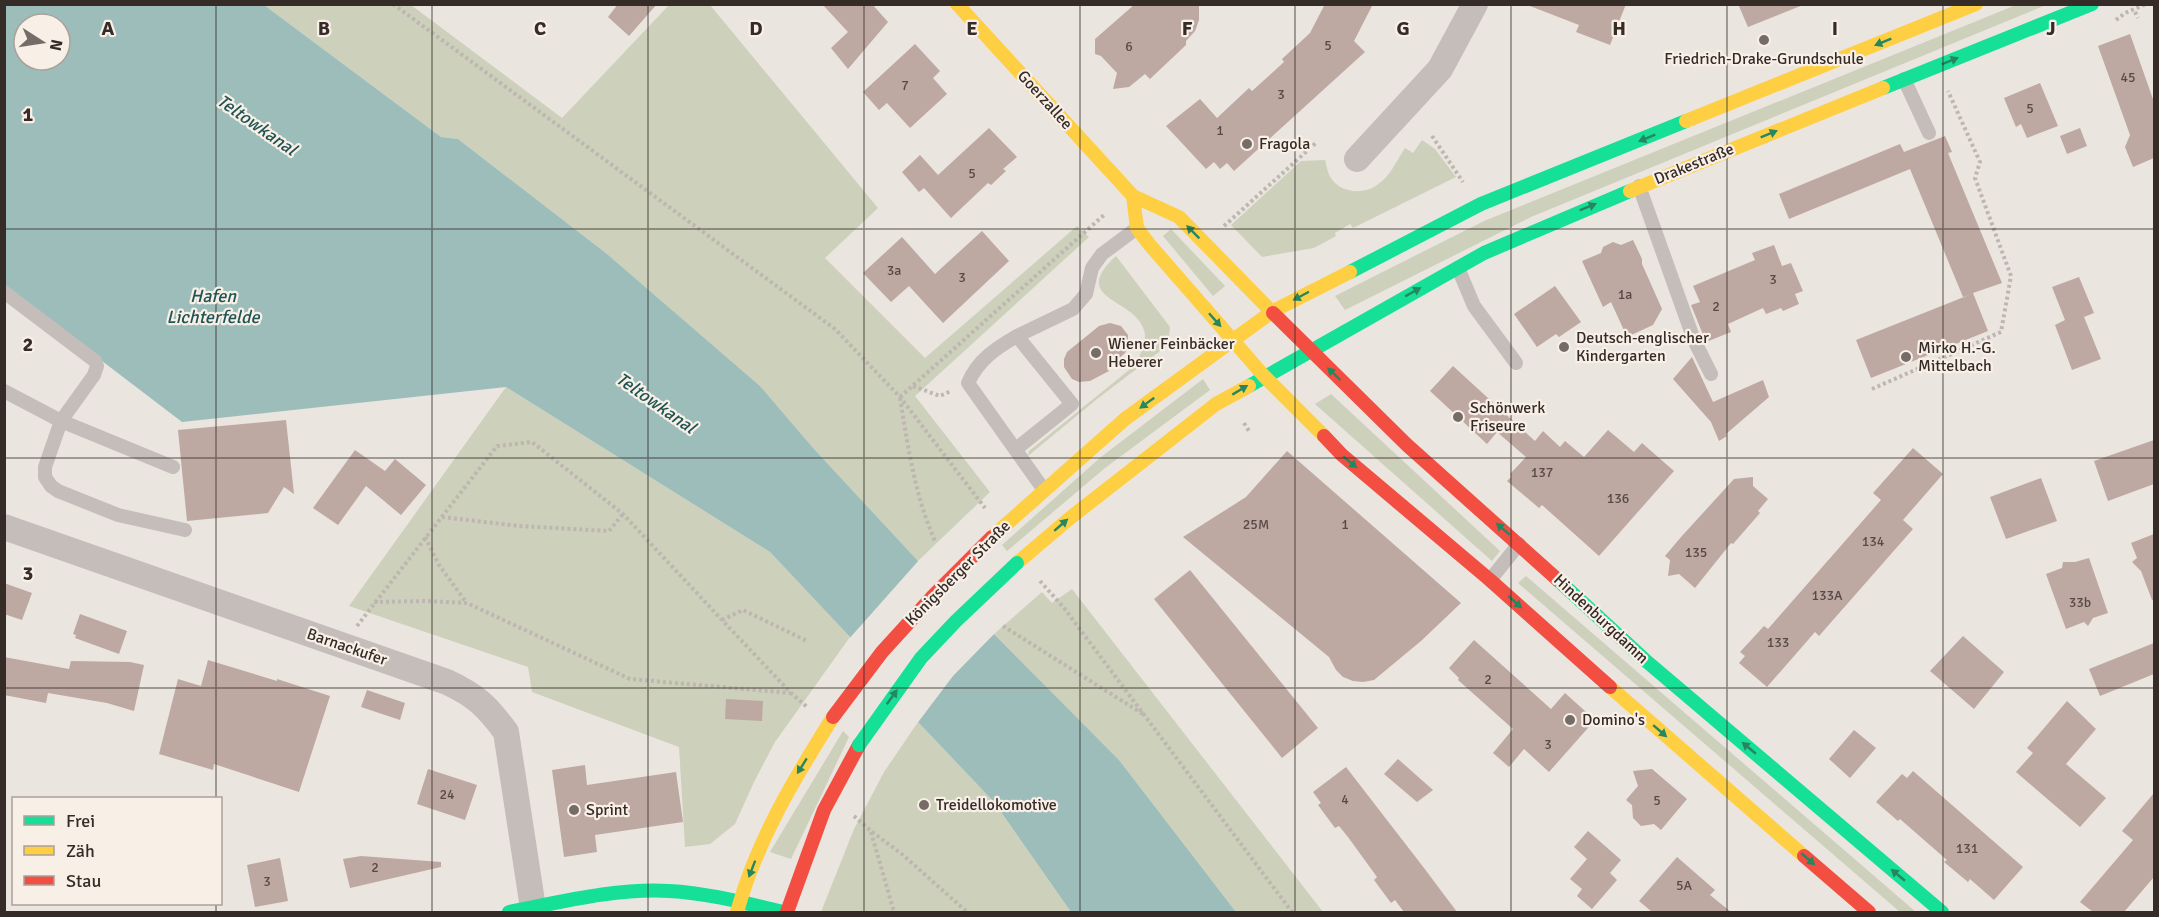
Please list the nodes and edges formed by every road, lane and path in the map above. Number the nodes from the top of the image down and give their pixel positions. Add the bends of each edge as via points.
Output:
1 (393, 4) edge
2 (957, 4) edge
3 (1475, 4) edge
4 (1976, 4) edge
5 (2092, 4) edge
6 (2146, 4) edge
7 (2135, 12) dead end
8 (2125, 13) dead end
9 (2138, 18) dead end
10 (1904, 79) junction
11 (1948, 90) dead end
12 (1929, 133) dead end
13 (1432, 136) dead end
14 (1317, 142) dead end
15 (1357, 159) dead end
16 (1463, 182) dead end
17 (1639, 186) junction
18 (1133, 196) junction
19 (1105, 214) dead end
20 (1223, 227) dead end
21 (1137, 228) junction
22 (1458, 267) junction
23 (4, 292) edge
24 (1272, 311) junction
25 (1017, 336) junction
26 (1232, 339) junction
27 (1309, 350) junction
28 (1516, 363) dead end
29 (1711, 374) dead end
30 (1264, 376) junction
31 (968, 383) junction
32 (913, 386) junction
33 (1872, 389) dead end
34 (4, 392) edge
35 (900, 397) junction
36 (61, 422) junction
37 (1244, 423) dead end
38 (1249, 431) dead end
39 (1016, 449) junction
40 (173, 466) dead end
41 (1044, 490) junction
42 (985, 509) dead end
43 (623, 514) junction
44 (441, 516) junction
45 (4, 527) edge
46 (185, 530) dead end
47 (425, 537) junction
48 (935, 542) dead end
49 (1519, 544) junction
50 (1040, 580) dead end
51 (1490, 580) junction
52 (374, 602) junction
53 (467, 603) junction
54 (722, 621) junction
55 (1003, 626) dead end
56 (807, 641) dead end
57 (342, 646) junction
58 (791, 693) junction
59 (810, 709) dead end
60 (1146, 716) junction
61 (854, 816) dead end
62 (871, 831) junction
63 (738, 908) edge
64 (521, 910) edge
65 (785, 912) edge
66 (894, 912) edge
67 (966, 912) edge
68 (1292, 912) edge
69 (1869, 912) edge
70 (1942, 912) edge

1 - 35 path via 835,329
2 - 18 main road, Goerzallee
3 - 15 street via 1440,69
4 -> 24 main road via 1481,204
10 -> 5 main road, Drakestraße
6 - 8 path
7 - 9 path
10 - 12 lane
17 -> 10 main road, Drakestraße
11 - 33 path via 1980,162 1975,178 2011,276 2001,332
13 - 16 path
14 - 20 path
22 -> 17 main road, Drakestraße
17 - 29 lane via 1694,340
18 - 21 main road
24 -> 18 main road, Goerzallee via 1179,218
19 - 32 path
21 - 25 lane via 1102,254 1092,268 1086,294 1073,309
21 -> 26 main road
27 -> 22 main road, Drakestraße
22 - 28 lane via 1474,306
23 - 36 lane via 95,361 94,375
24 - 26 main road, Königsberger Straße
24 - 27 main road, Hindenburgdamm
25 - 31 lane via 985,358
25 - 39 lane via 1072,404
26 - 30 main road
26 -> 41 main road, Königsberger Straße via 1125,419
27 - 30 main road, Königsberger Straße
49 -> 27 main road, Hindenburgdamm via 1407,445
30 -> 51 main road via 1342,455
65 -> 30 main road, Königsberger Straße, bridge via 824,810 859,745 920,659 967,608 1070,518 1208,410
31 - 32 path via 940,396
31 - 39 lane
32 - 35 path
34 - 36 lane
35 - 42 path
35 - 48 path via 924,517
36 - 40 lane
36 - 46 lane via 45,467 45,477 51,486 118,515
37 - 38 path
39 - 41 lane
41 -> 63 main road, Königsberger Straße, bridge via 933,596 882,652 833,717 764,837
43 - 44 path via 609,531 519,526
43 - 44 path via 532,442 497,446
43 - 54 path
44 - 47 path
45 - 57 street, Barnackufer
47 - 52 path
47 - 53 path via 439,565
49 - 51 lane
70 -> 49 main road, Hindenburgdamm via 1645,660
50 - 60 path
51 -> 69 main road
52 - 53 path
52 - 57 path
53 - 58 path via 630,679
54 - 56 path via 743,610
54 - 58 path
55 - 60 path
57 - 64 street, Barnackufer via 466,691 489,708 506,732
58 - 59 path
60 - 68 path
61 - 62 path
62 - 66 path
62 - 67 path
63 - 64 main road via 687,892 654,891
63 - 65 main road

